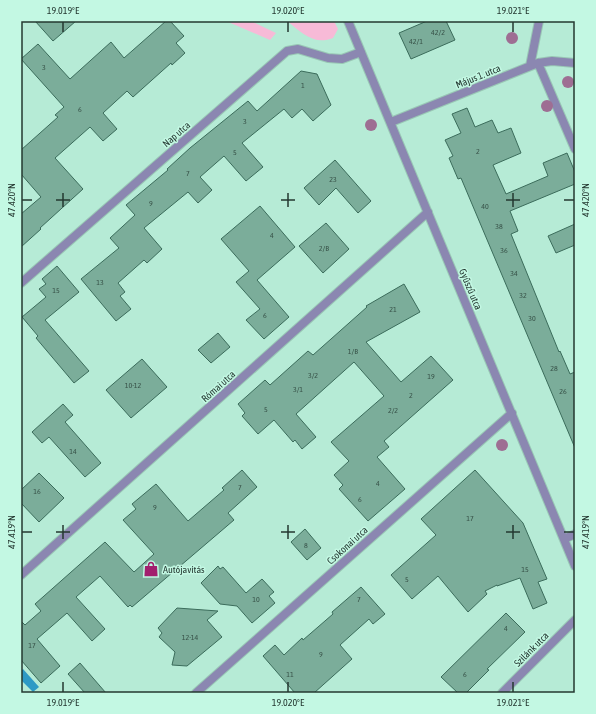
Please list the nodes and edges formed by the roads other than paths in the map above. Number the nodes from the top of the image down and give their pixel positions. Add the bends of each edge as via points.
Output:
1 (348, 21) edge
2 (539, 21) edge
3 (361, 52) junction
4 (538, 63) junction
5 (575, 63) edge
6 (530, 66) junction
7 (391, 122) junction
8 (575, 149) edge
9 (428, 212) junction
10 (21, 283) edge
11 (512, 413) junction
12 (575, 534) edge
13 (564, 539) junction
14 (575, 566) edge
15 (21, 575) edge
16 (575, 620) edge
17 (196, 693) edge
18 (502, 693) edge

1 - 3 street, Gyűszű utca
2 - 6 street
3 - 7 street, Gyűszű utca
3 - 10 street, Nap utca via 342,59 328,58 298,49 287,50
4 - 5 street, Május 1. utca
4 - 6 street, Május 1. utca
4 - 8 street
6 - 7 street, Május 1. utca
7 - 9 street, Gyűszű utca
9 - 11 street, Gyűszű utca
9 - 15 street, Római utca
11 - 13 street, Gyűszű utca
11 - 17 street, Csokonai utca
12 - 13 street
13 - 14 street, Gyűszű utca
16 - 18 street, Szilánk utca

